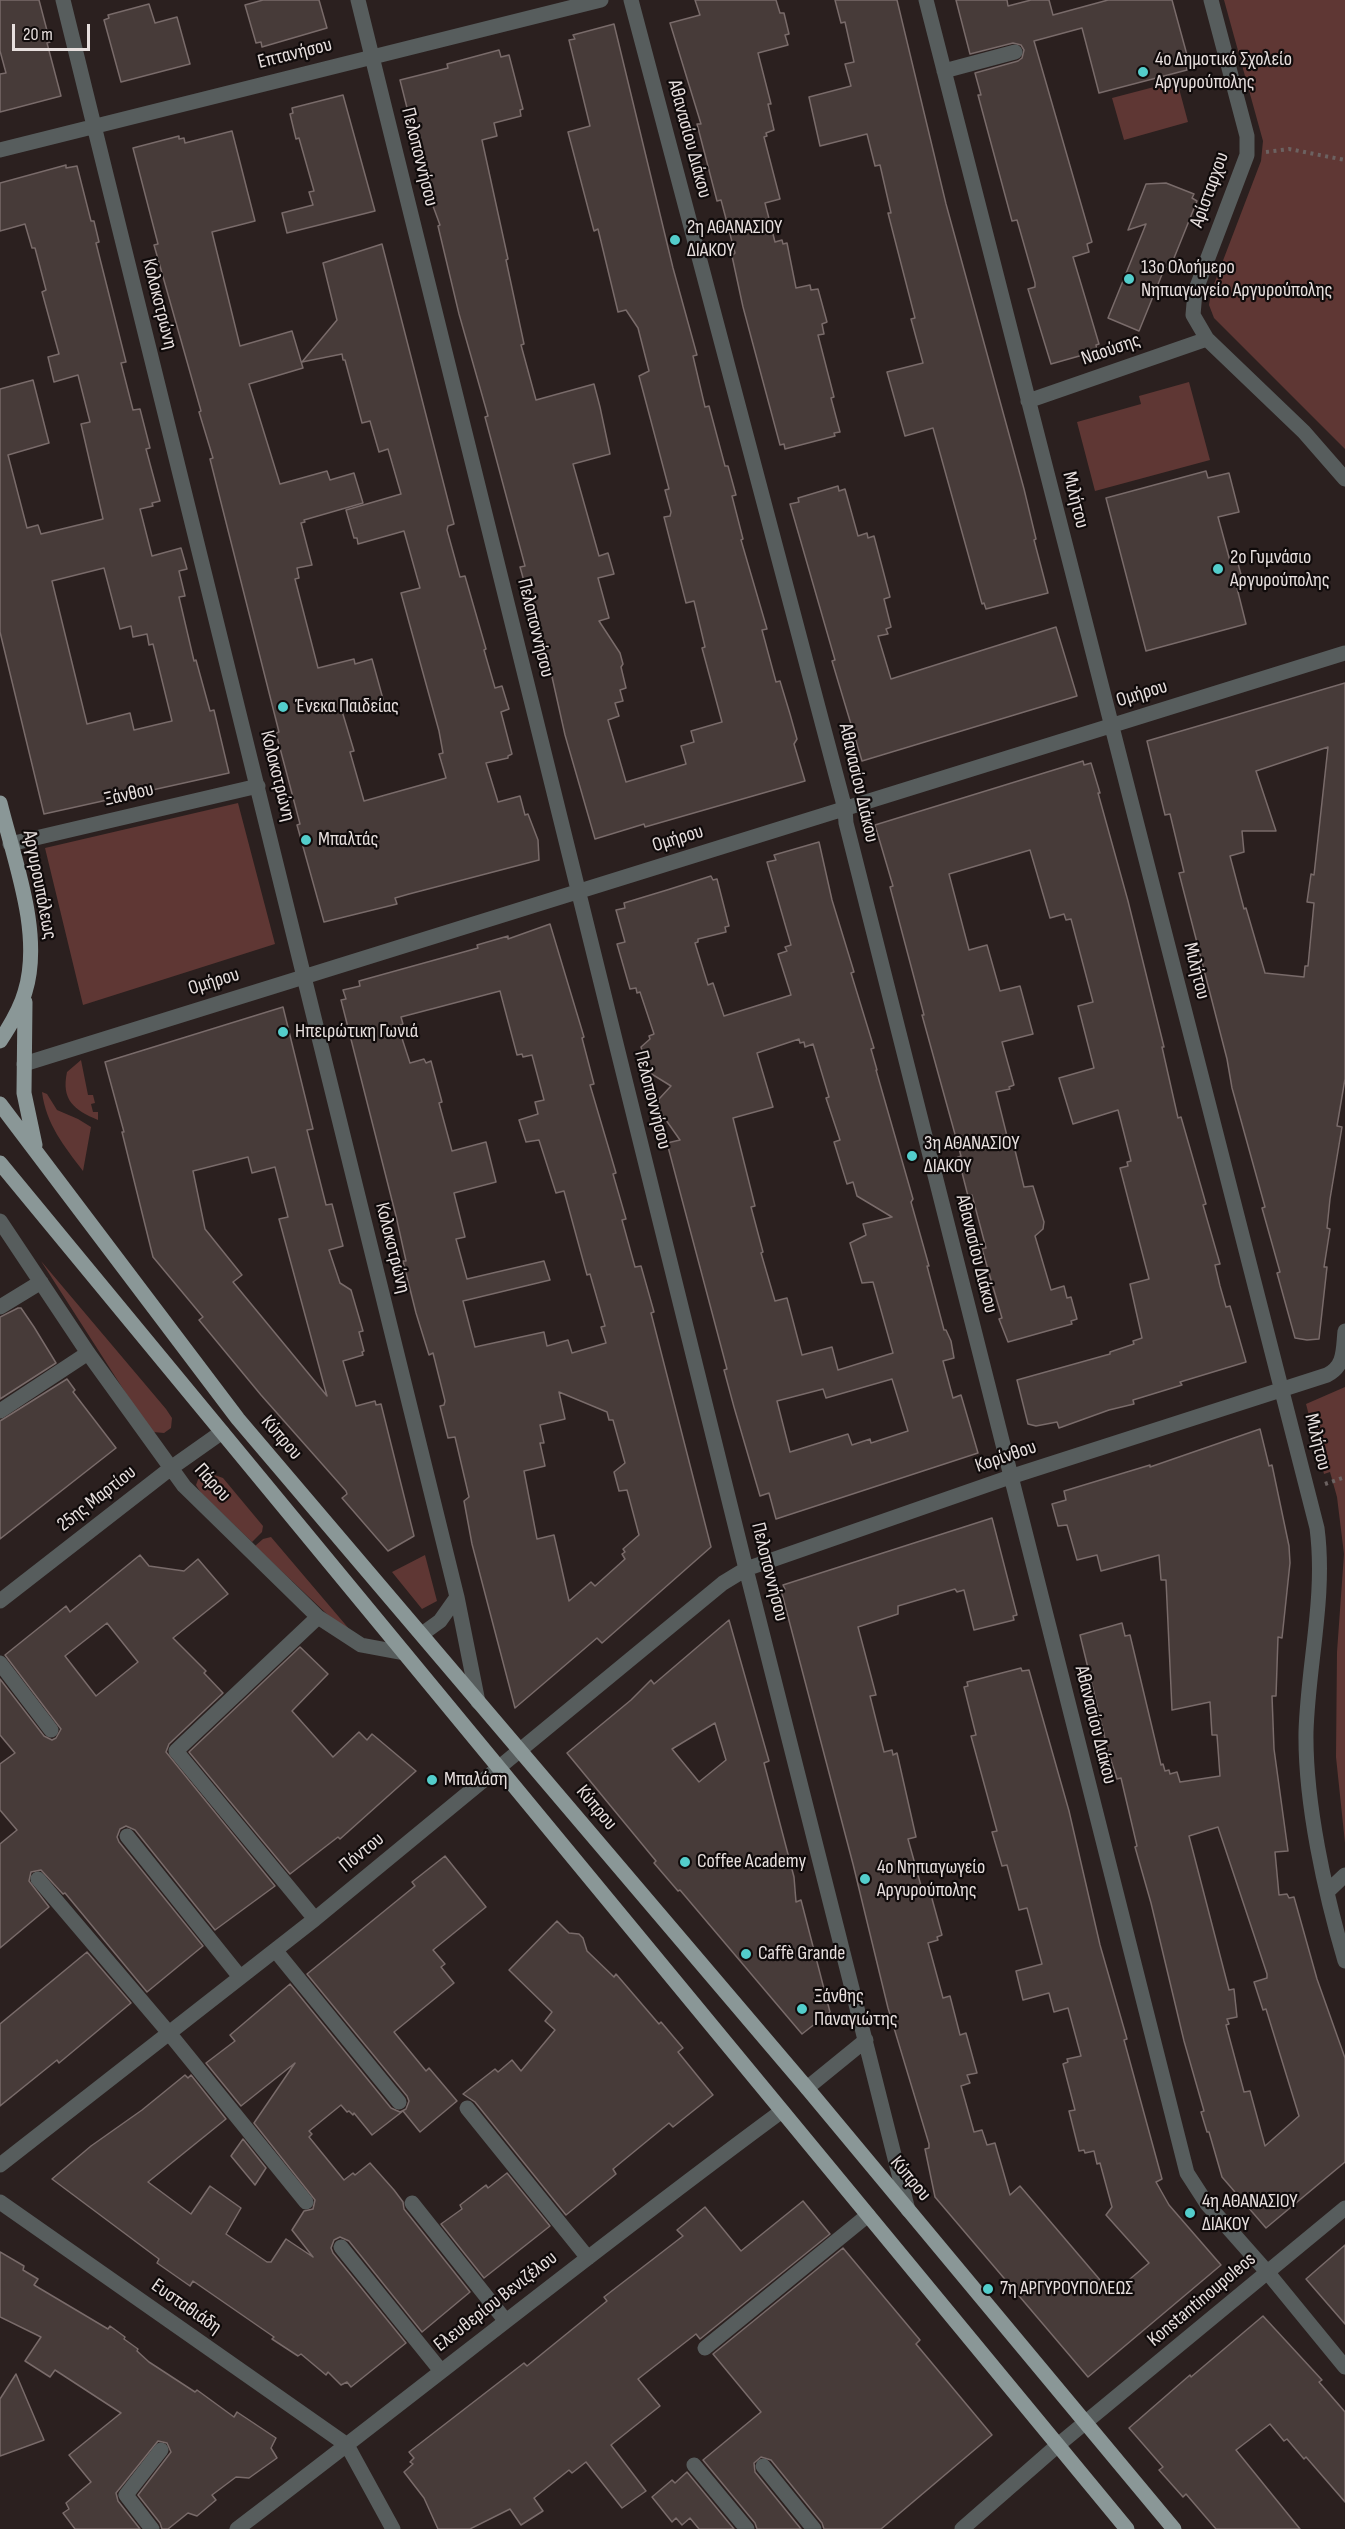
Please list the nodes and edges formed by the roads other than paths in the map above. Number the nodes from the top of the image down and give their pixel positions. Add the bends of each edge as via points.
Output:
1 (63, 0) edge
2 (358, 0) edge
3 (601, 0) edge
4 (631, 0) edge
5 (926, 0) edge
6 (1210, 0) edge
7 (1015, 52) dead end
8 (372, 57) junction
9 (944, 71) junction
10 (93, 126) junction
11 (0, 150) edge
12 (1207, 339) junction
13 (1028, 401) junction
14 (1345, 479) edge
15 (1345, 653) edge
16 (1111, 726) junction
17 (258, 786) junction
18 (0, 803) edge
19 (846, 808) junction
20 (10, 844) junction
21 (579, 892) junction
22 (303, 977) junction
23 (25, 995) junction
24 (0, 1041) edge
25 (24, 1064) junction
26 (0, 1104) edge
27 (0, 1163) edge
28 (46, 1166) junction
29 (0, 1221) edge
30 (41, 1282) junction
31 (0, 1307) edge
32 (1345, 1331) edge
33 (88, 1353) junction
34 (1344, 1353) edge
35 (1282, 1389) junction
36 (0, 1411) edge
37 (222, 1432) junction
38 (171, 1468) junction
39 (1010, 1477) junction
40 (746, 1569) junction
41 (457, 1597) junction
42 (0, 1601) edge
43 (318, 1617) junction
44 (422, 1634) junction
45 (404, 1653) junction
46 (0, 1663) edge
47 (477, 1702) junction
48 (51, 1730) dead end
49 (520, 1751) junction
50 (499, 1768) junction
51 (127, 1836) dead end
52 (1345, 1875) edge
53 (38, 1880) dead end
54 (1327, 1892) junction
55 (315, 1919) junction
56 (275, 1950) junction
57 (1345, 1961) edge
58 (240, 1977) junction
59 (170, 2034) junction
60 (866, 2040) junction
61 (807, 2088) junction
62 (399, 2102) dead end
63 (467, 2108) dead end
64 (782, 2111) junction
65 (0, 2165) edge
66 (0, 2202) edge
67 (306, 2202) dead end
68 (412, 2203) dead end
69 (1345, 2208) edge
70 (908, 2210) junction
71 (868, 2215) junction
72 (341, 2247) dead end
73 (588, 2258) junction
74 (1268, 2272) junction
75 (505, 2320) junction
76 (705, 2348) dead end
77 (1345, 2367) edge
78 (441, 2371) junction
79 (1085, 2423) junction
80 (347, 2445) junction
81 (1058, 2445) junction
82 (161, 2450) dead end
83 (694, 2465) dead end
84 (762, 2466) dead end
85 (153, 2529) edge
86 (237, 2529) edge
87 (393, 2529) edge
88 (747, 2529) edge
89 (814, 2529) edge
90 (962, 2529) edge
91 (1127, 2529) edge
92 (1174, 2529) edge

1 - 10 street, Κολοκοτρώνη
2 - 8 street, Πελοποννήσου
3 - 8 street, Επτανήσου
4 - 19 street, Αθανασίου Διάκου
5 - 9 street, Μιλήτου
6 - 12 street, Αρίσταρχου via 1247,136 1247,155 1195,292 1193,315
7 - 9 street
8 - 10 street, Επτανήσου
8 - 21 street, Πελοποννήσου
9 - 13 street, Μιλήτου
10 - 11 street, Επτανήσου
10 - 17 street, Κολοκοτρώνη
12 - 13 street, Ναούσης
12 - 14 street, Αρίσταρχου via 1304,432
13 - 16 street, Μιλήτου
15 - 16 street, Ομήρου
16 - 19 street, Ομήρου
16 - 35 street, Μιλήτου
17 - 20 street, Ξάνθου
17 - 22 street, Κολοκοτρώνη
18 - 20 main road, Αργυρουπόλεως
19 - 21 street, Ομήρου
19 - 39 street, Αθανασίου Διάκου via 846,823
20 - 23 main road, Αργυρουπόλεως via 30,938
21 - 22 street, Ομήρου
21 - 40 street, Πελοποννήσου
22 - 25 street, Ομήρου
22 - 41 street, Κολοκοτρώνη
23 - 24 main road, Αργυρουπόλεως
23 - 25 main road
25 - 28 main road via 26,1111 34,1144
26 - 28 main road, Κύπρου
27 - 37 main road, Κύπρου
28 - 44 main road, Κύπρου via 238,1419
29 - 30 street, Πάρου
30 - 31 street
30 - 33 street, Πάρου
32 - 34 street
33 - 36 street
33 - 38 street, Πάρου
34 - 35 street via 1337,1370
35 - 39 street, Κορίνθου
35 - 54 street, Μιλήτου via 1317,1528 1321,1559 1306,1732 1310,1798
37 - 38 street, 25ης Μαρτίου
37 - 45 main road, Κύπρου
38 - 42 street, 25ης Μαρτίου
38 - 43 street, Πάρου via 216,1520
39 - 40 street, Κορίνθου
39 - 74 street, Αθανασίου Διάκου via 1187,2173 1209,2207
40 - 49 street, Πόντου via 723,1583
40 - 60 street, Πελοποννήσου
41 - 44 street via 440,1621
41 - 47 street, Κολοκοτρώνη
43 - 45 street, Πάρου via 361,1645
43 - 55 street via 176,1751
44 - 47 main road, Κύπρου
45 - 50 main road, Κύπρου
46 - 48 street
47 - 49 main road, Κύπρου
49 - 50 street, Πόντου
49 - 61 main road, Κύπρου
50 - 55 street, Πόντου
50 - 64 main road, Κύπρου
51 - 58 street
52 - 54 street
53 - 59 street
54 - 57 street, Μιλήτου
55 - 56 street, Πόντου
56 - 58 street, Πόντου
56 - 62 street
58 - 59 street, Πόντου
59 - 65 street, Πόντου
59 - 67 street
60 - 61 street
60 - 70 street, Πελοποννήσου
61 - 70 main road, Κύπρου
63 - 73 street
64 - 71 main road, Κύπρου
64 - 73 street, Ελευθερίου Βενιζέλου
66 - 80 street, Ευσταθιάδη
68 - 75 street
69 - 74 street, Konstantinoupoleos
70 - 79 main road, Κύπρου
71 - 76 street
71 - 81 main road, Κύπρου
72 - 78 street
73 - 75 street, Ελευθερίου Βενιζέλου
74 - 77 street, Αθανασίου Διάκου
74 - 79 street, Konstantinoupoleos
75 - 78 street, Ελευθερίου Βενιζέλου
78 - 80 street, Ελευθερίου Βενιζέλου
79 - 81 street, Konstantinoupoleos
79 - 92 main road, Κύπρου
80 - 86 street, Ελευθερίου Βενιζέλου
80 - 87 street
81 - 90 street, Konstantinoupoleos
81 - 91 main road, Κύπρου
82 - 85 street via 126,2495
83 - 88 street
84 - 89 street

